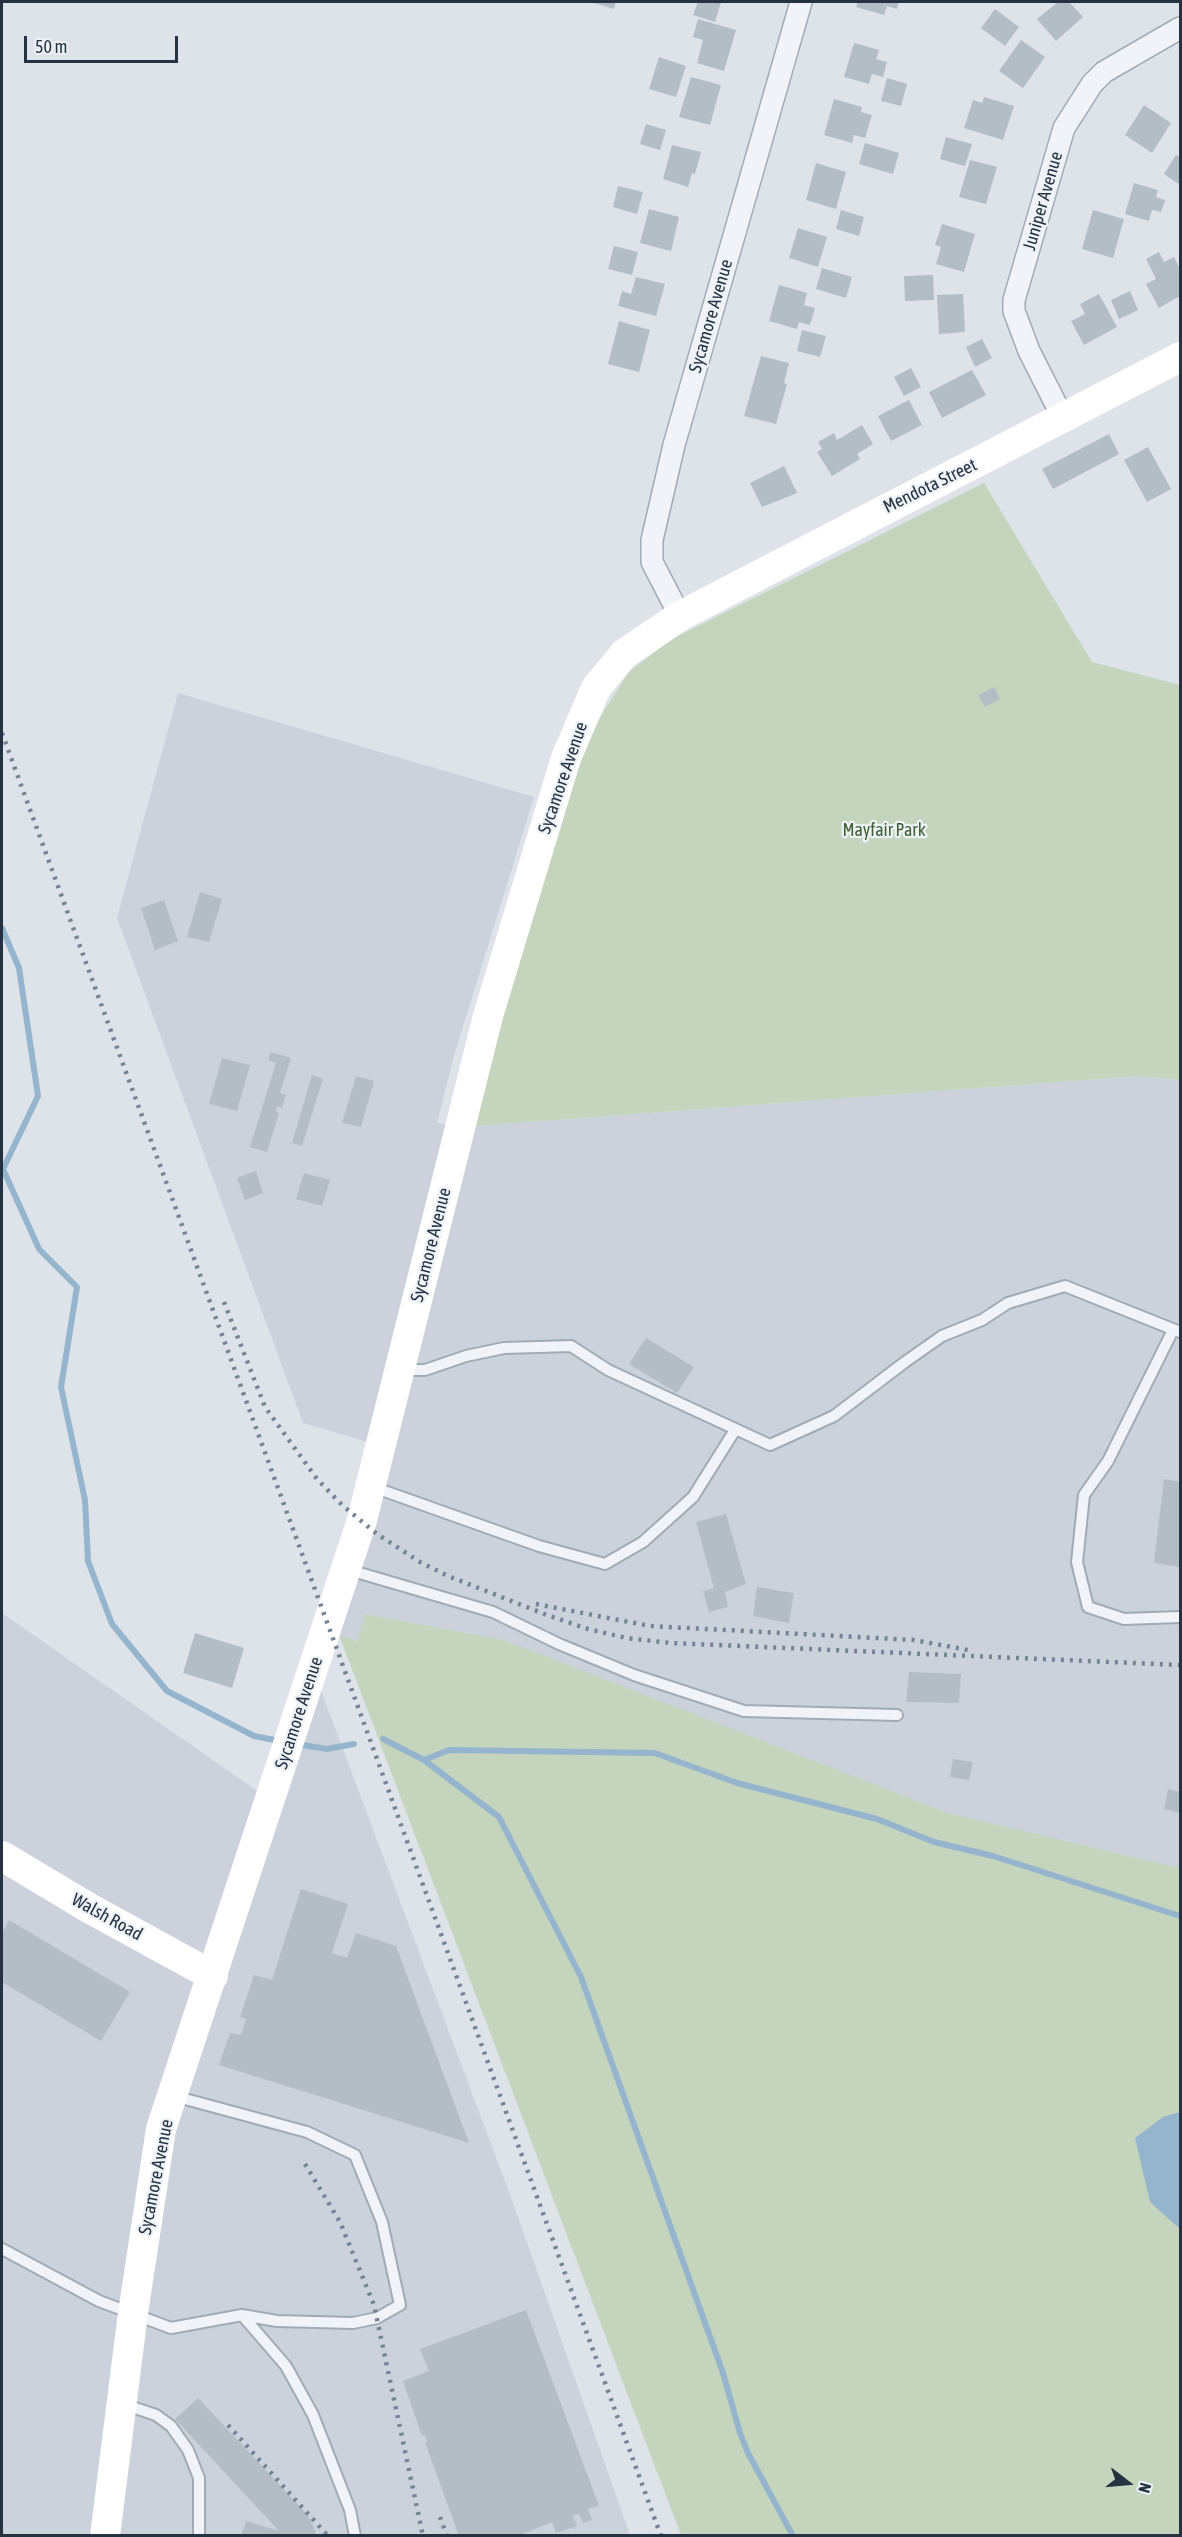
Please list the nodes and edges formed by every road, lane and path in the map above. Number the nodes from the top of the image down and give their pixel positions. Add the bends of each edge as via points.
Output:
1 (801, 2) edge
2 (1180, 28) edge
3 (1180, 357) edge
4 (1063, 418) junction
5 (680, 616) junction
6 (1177, 1331) edge
7 (400, 1370) junction
8 (735, 1430) junction
9 (370, 1486) junction
10 (346, 1569) junction
11 (1180, 1617) edge
12 (897, 1715) dead end
13 (2, 1856) edge
14 (213, 1976) junction
15 (174, 2096) junction
16 (2, 2249) edge
17 (133, 2313) junction
18 (242, 2315) junction
19 (121, 2404) junction
20 (105, 2535) edge
21 (199, 2535) edge
22 (355, 2535) edge

1 - 5 street, Sycamore Avenue via 674,445 652,540 652,562
2 - 4 street, Juniper Avenue via 1104,72 1064,128 1014,300 1014,311 1029,351
3 - 4 street, Mendota Street
4 - 5 street, Mendota Street
5 - 7 street, Sycamore Avenue via 624,654 596,688 566,758 488,1016
6 - 8 lane via 1065,1286 1008,1303 982,1320 942,1336 834,1416 770,1445
6 - 11 lane via 1108,1461 1084,1495 1077,1562 1088,1607 1124,1619
7 - 8 lane via 425,1370 504,1348 572,1346 608,1370
7 - 9 street, Sycamore Avenue
8 - 9 lane via 693,1497 643,1542 605,1564 539,1546
9 - 10 street, Sycamore Avenue
10 - 12 lane via 493,1612 634,1675 744,1711
10 - 14 street, Sycamore Avenue
13 - 14 street, Walsh Road
14 - 15 street, Sycamore Avenue
15 - 17 street, Sycamore Avenue via 161,2129
15 - 18 lane via 307,2132 355,2155 382,2222 400,2305 377,2318 353,2323 277,2321
16 - 17 lane via 99,2301
17 - 18 lane via 171,2328
17 - 19 street, Sycamore Avenue
18 - 22 lane via 286,2366 313,2415 350,2510
19 - 20 street, Sycamore Avenue
19 - 21 lane via 156,2415 171,2426 188,2450 199,2478

